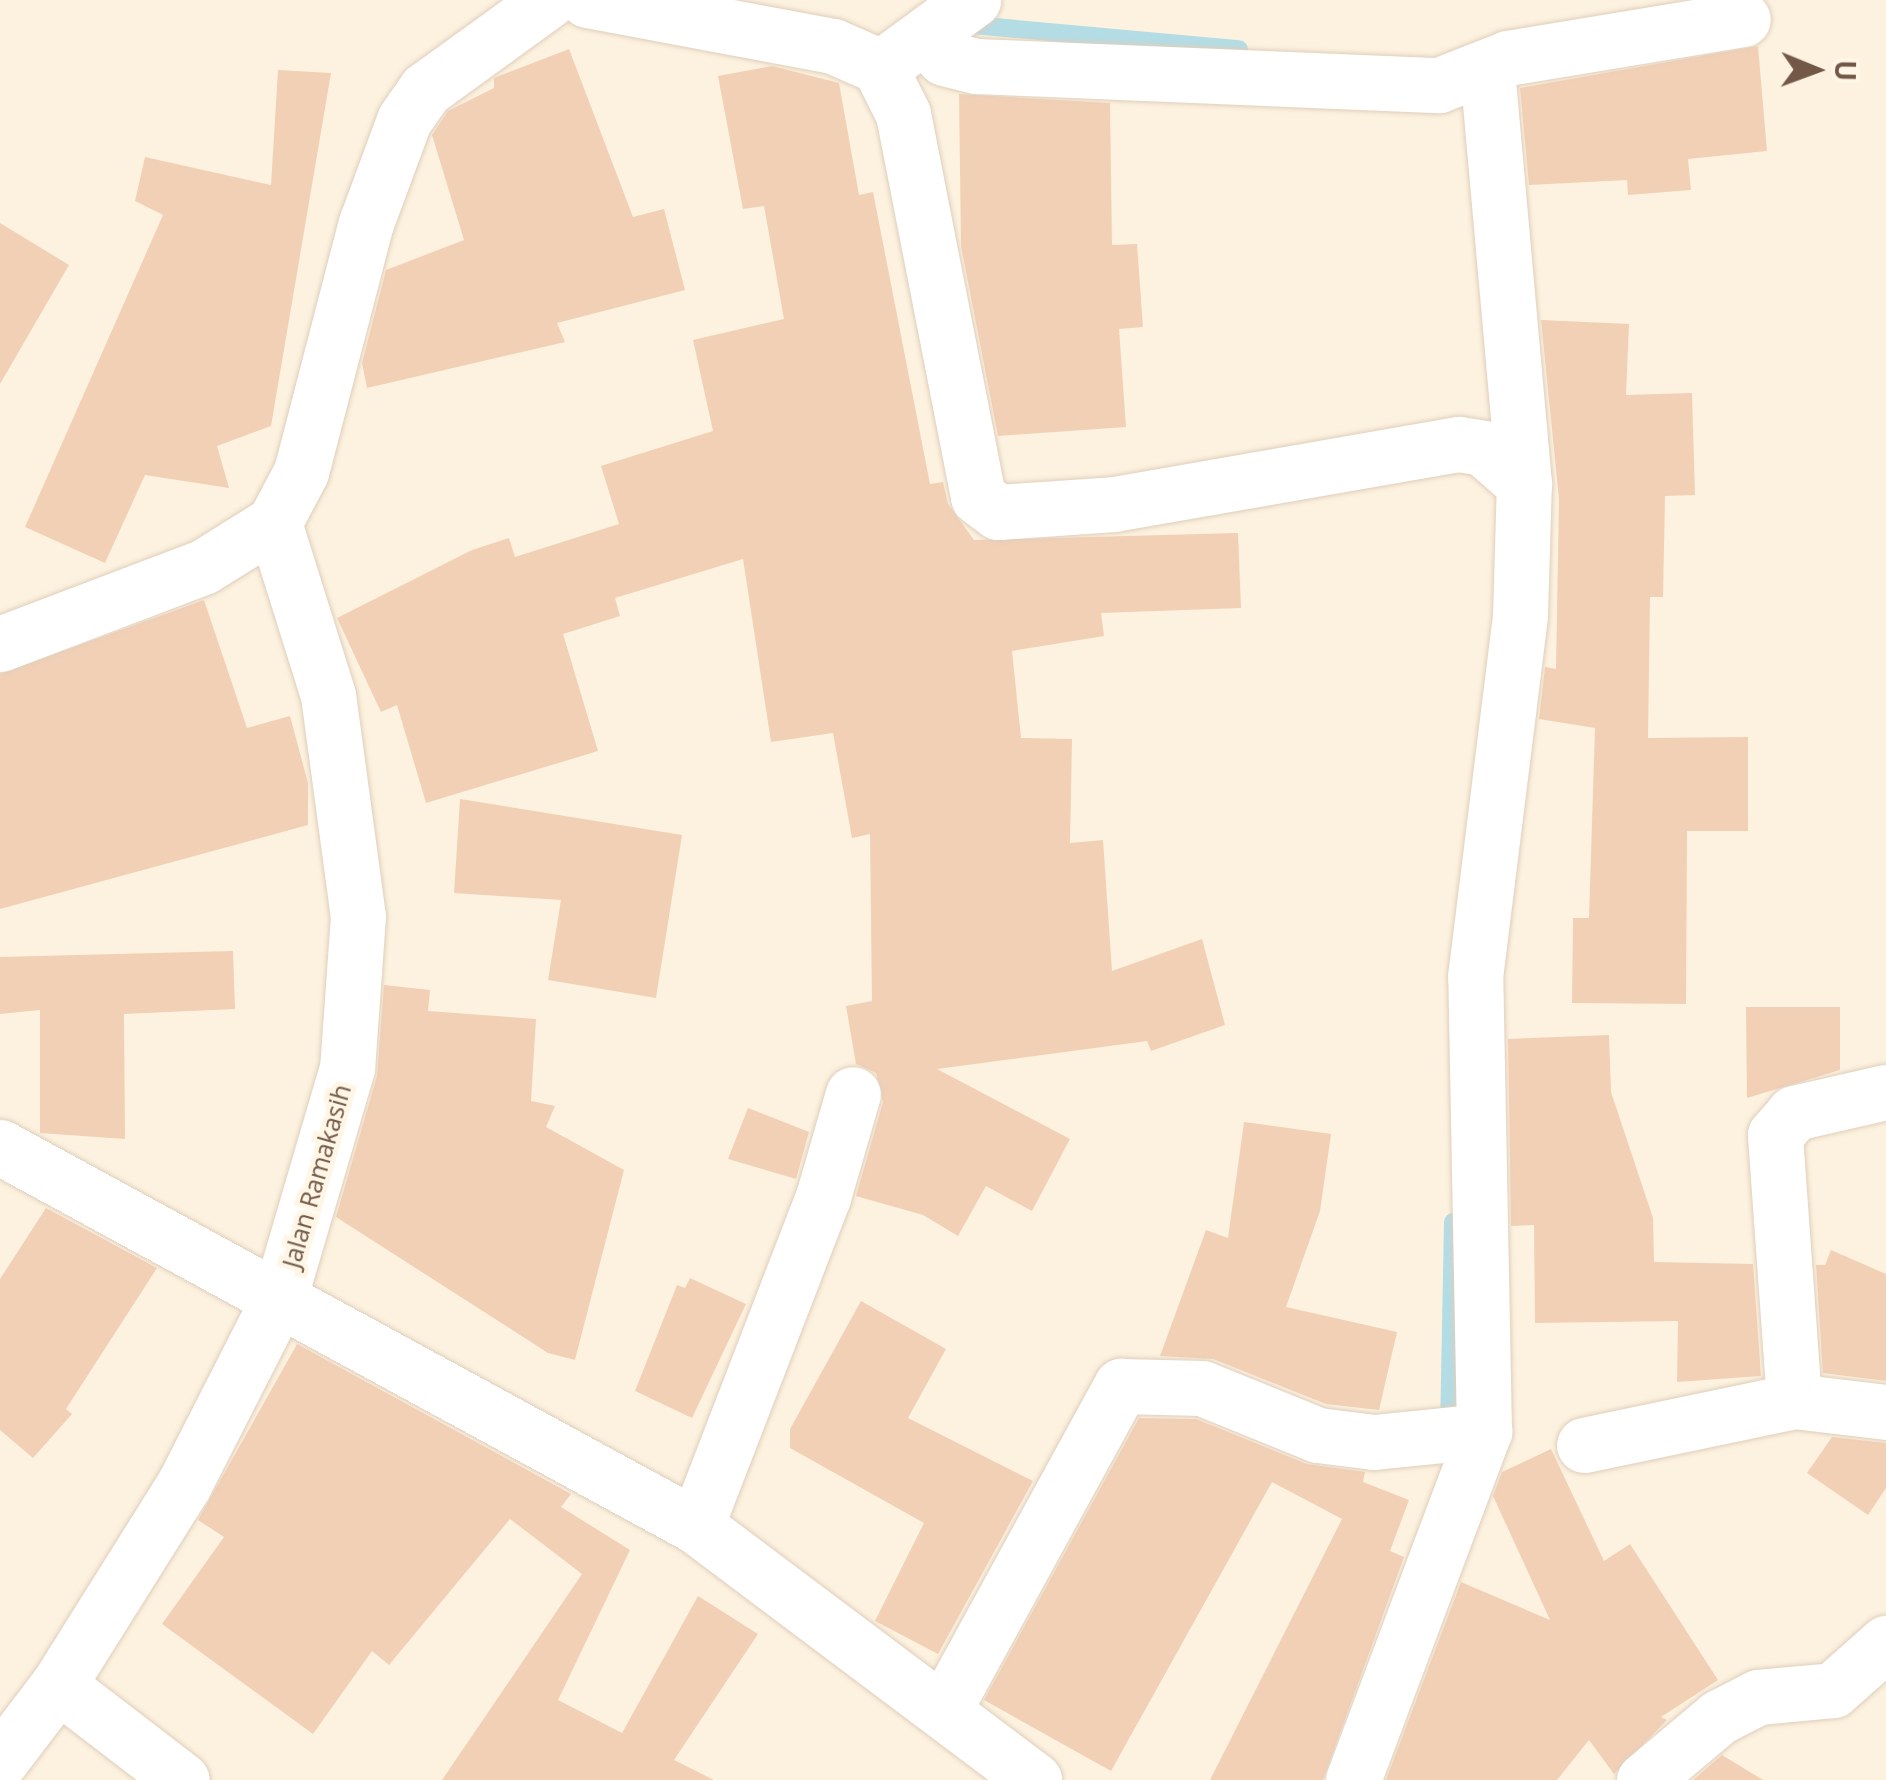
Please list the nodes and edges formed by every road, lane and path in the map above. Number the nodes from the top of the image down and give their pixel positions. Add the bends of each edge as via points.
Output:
1 (549, 0) edge
2 (587, 0) edge
3 (1743, 19) dead end
4 (950, 20) edge
5 (879, 66) junction
6 (1467, 75) junction
7 (1509, 471) junction
8 (274, 523) junction
9 (0, 644) edge
10 (1886, 1092) edge
11 (853, 1094) dead end
12 (0, 1147) edge
13 (280, 1296) junction
14 (1794, 1401) junction
15 (1886, 1412) edge
16 (1461, 1435) junction
17 (1584, 1446) dead end
18 (696, 1526) junction
19 (1886, 1644) edge
20 (58, 1685) junction
21 (943, 1711) junction
22 (0, 1761) edge
23 (182, 1780) edge
24 (1034, 1780) edge
25 (1353, 1780) edge
26 (1644, 1780) edge

1 - 8 street via 426,89 404,120 366,223 300,472
2 - 5 street via 833,46
3 - 6 street via 1508,58
4 - 5 street
4 - 6 street via 944,58 978,66
5 - 7 street via 902,114 978,496 998,512 1114,504 1459,444
6 - 7 street
7 - 16 street via 1520,615 1475,977
8 - 9 street via 203,566
8 - 13 street, Jalan Ramakasih via 328,695 358,916 347,1068
10 - 14 street via 1794,1113 1776,1135
11 - 18 street via 823,1197
12 - 13 street
13 - 18 street
13 - 20 street, Jalan Ramakasih via 182,1486
14 - 15 street
14 - 17 street
16 - 21 street via 1318,1435 1202,1388 1120,1386
16 - 25 street
18 - 21 street
19 - 26 street via 1833,1690 1758,1697 1719,1717
20 - 22 street, Jalan Ramakasih
20 - 23 street
21 - 24 street

